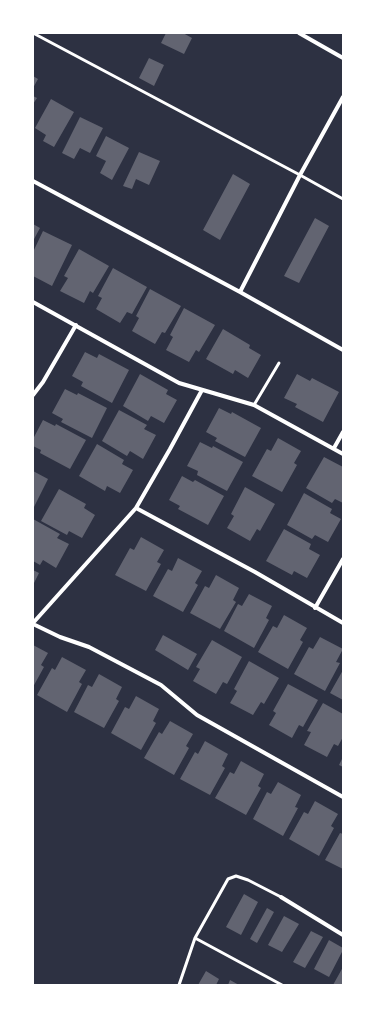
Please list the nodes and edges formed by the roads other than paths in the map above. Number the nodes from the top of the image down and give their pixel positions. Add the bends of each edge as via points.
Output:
1 (33, 33) edge
2 (299, 33) edge
3 (343, 58) edge
4 (343, 97) edge
5 (300, 175) junction
6 (33, 181) edge
7 (343, 199) edge
8 (240, 292) junction
9 (33, 302) edge
10 (76, 325) junction
11 (343, 350) edge
12 (279, 363) dead end
13 (202, 390) junction
14 (33, 395) edge
15 (254, 405) junction
16 (343, 432) edge
17 (334, 448) junction
18 (343, 454) edge
19 (136, 508) junction
20 (343, 559) edge
21 (315, 608) junction
22 (343, 623) edge
23 (33, 624) edge
24 (343, 797) edge
25 (281, 897) joint
26 (343, 935) edge
27 (195, 938) junction
28 (179, 985) edge
29 (282, 985) edge

1 - 5 lane
2 - 3 street
4 - 5 street
5 - 7 lane
5 - 8 street
6 - 8 street
8 - 11 street
9 - 10 street
10 - 13 street via 179,383
10 - 14 street
12 - 15 lane
13 - 15 street
13 - 19 street
15 - 17 street
16 - 17 street
17 - 18 street
19 - 21 street via 255,572
19 - 23 street
20 - 21 street
21 - 22 street
23 - 24 street via 89,647 148,678 197,715
25 - 26 street
25 - 27 lane via 242,878 236,876 228,879
27 - 28 lane
27 - 29 lane

